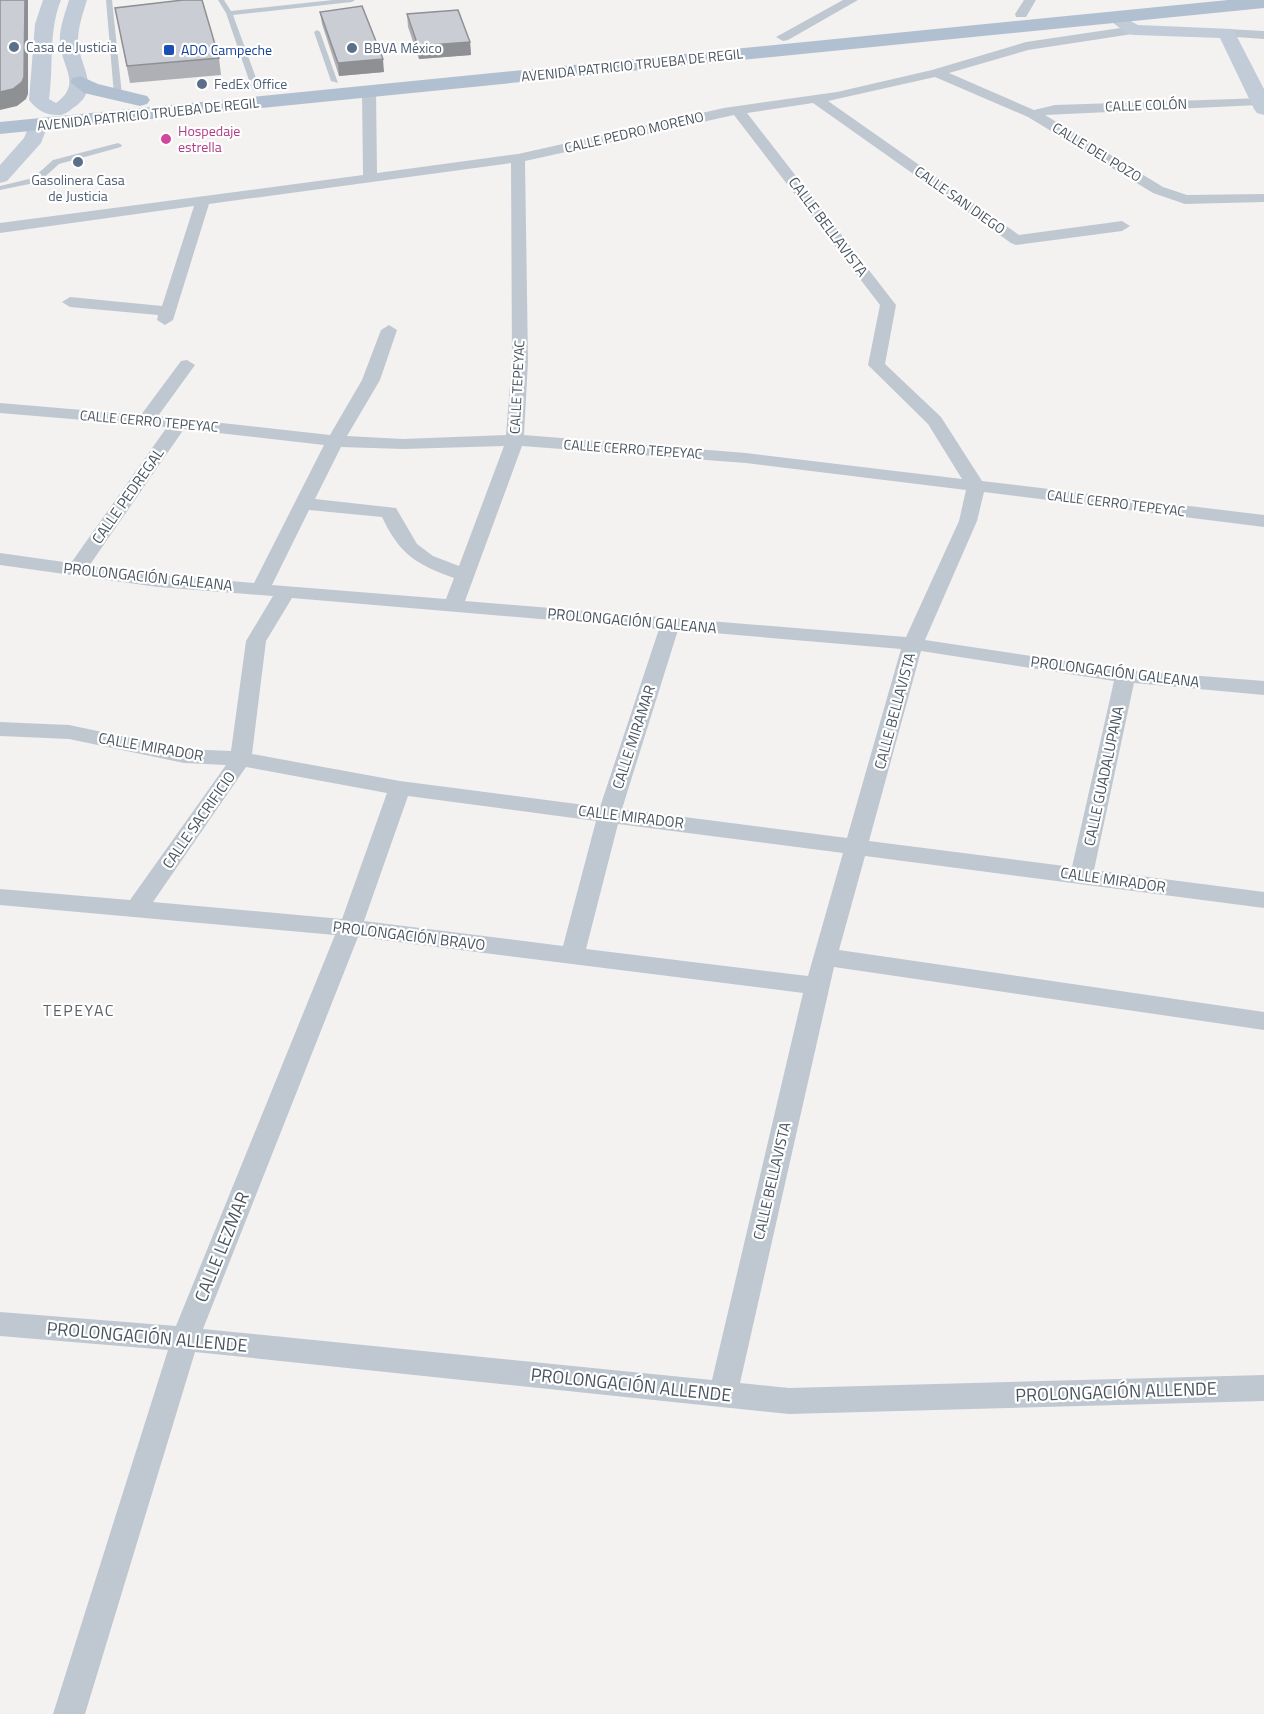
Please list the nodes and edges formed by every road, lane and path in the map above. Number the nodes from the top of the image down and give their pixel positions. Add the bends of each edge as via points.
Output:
1 (52, 0) edge
2 (78, 0) edge
3 (109, 0) edge
4 (221, 0) edge
5 (352, 0) edge
6 (852, 0) edge
7 (1162, 0) edge
8 (334, 1) edge
9 (1264, 2) edge
10 (1026, 7) edge
11 (229, 13) junction
12 (1114, 18) junction
13 (1134, 30) junction
14 (317, 32) dead end
15 (1227, 33) junction
16 (1263, 34) edge
17 (783, 37) junction
18 (39, 43) junction
19 (69, 45) junction
20 (936, 73) junction
21 (334, 81) junction
22 (80, 82) junction
23 (256, 89) junction
24 (369, 91) junction
25 (118, 95) junction
26 (816, 99) junction
27 (39, 100) junction
28 (140, 100) junction
29 (1262, 105) edge
30 (58, 110) junction
31 (738, 110) junction
32 (1033, 114) junction
33 (108, 117) junction
34 (2, 121) edge
35 (38, 125) junction
36 (118, 145) dead end
37 (518, 158) junction
38 (0, 177) edge
39 (370, 179) junction
40 (0, 188) edge
41 (1264, 198) edge
42 (203, 201) junction
43 (1122, 226) dead end
44 (0, 228) edge
45 (70, 302) dead end
46 (389, 330) dead end
47 (188, 365) dead end
48 (0, 408) edge
49 (146, 420) junction
50 (179, 423) junction
51 (515, 440) junction
52 (335, 441) junction
53 (976, 486) junction
54 (304, 504) junction
55 (1264, 521) edge
56 (0, 559) edge
57 (77, 569) junction
58 (465, 575) junction
59 (261, 588) junction
60 (287, 590) junction
61 (454, 605) junction
62 (670, 624) junction
63 (913, 644) junction
64 (1125, 676) junction
65 (1264, 688) edge
66 (0, 729) edge
67 (242, 759) junction
68 (399, 788) junction
69 (609, 814) junction
70 (858, 846) junction
71 (1082, 875) junction
72 (0, 897) edge
73 (1264, 900) edge
74 (136, 909) junction
75 (350, 928) junction
76 (572, 956) junction
77 (825, 957) junction
78 (817, 986) junction
79 (1264, 1021) edge
80 (0, 1324) edge
81 (185, 1340) junction
82 (1264, 1388) edge
83 (723, 1394) junction
84 (69, 1714) edge

1 - 18 street
2 - 19 street
3 - 25 lane
4 - 11 lane
5 - 8 lane
6 - 17 street
7 - 10 main road, AVENIDA PATRICIO TRUEBA DE REGIL
8 - 11 lane
9 - 12 main road, AVENIDA PATRICIO TRUEBA DE REGIL
10 - 17 main road, AVENIDA PATRICIO TRUEBA DE REGIL
11 - 23 lane
12 - 13 street
12 - 24 main road, AVENIDA PATRICIO TRUEBA DE REGIL
13 - 15 street, CALLE PEDRO MORENO
13 - 20 street, CALLE PEDRO MORENO via 1026,46
14 - 21 lane
15 - 16 street, CALLE PEDRO MORENO
15 - 29 street
17 - 21 main road, AVENIDA PATRICIO TRUEBA DE REGIL
18 - 19 street
18 - 27 street via 44,78
19 - 22 street
20 - 26 street, CALLE PEDRO MORENO
20 - 32 street, CALLE DEL POZO
21 - 23 main road, AVENIDA PATRICIO TRUEBA DE REGIL
22 - 25 main road via 91,89
22 - 30 street via 74,99
23 - 28 main road, AVENIDA PATRICIO TRUEBA DE REGIL
24 - 33 main road, AVENIDA PATRICIO TRUEBA DE REGIL
24 - 39 street
25 - 28 main road
26 - 31 street, CALLE PEDRO MORENO
26 - 43 street, CALLE SAN DIEGO via 1016,240
27 - 30 street
27 - 34 main road
28 - 30 main road, AVENIDA PATRICIO TRUEBA DE REGIL
29 - 32 street, CALLE COLÓN via 1055,109
30 - 33 main road
30 - 34 main road, AVENIDA PATRICIO TRUEBA DE REGIL
30 - 35 main road
31 - 37 street, CALLE PEDRO MORENO
31 - 53 street, CALLE BELLAVISTA via 888,304 876,365 935,421
32 - 41 street, CALLE DEL POZO via 1158,190 1185,200
33 - 35 main road, AVENIDA PATRICIO TRUEBA DE REGIL
34 - 35 main road via 22,117
35 - 38 street via 34,139
36 - 40 lane via 56,162 36,180
37 - 39 street, CALLE PEDRO MORENO
37 - 51 street, CALLE TEPEYAC via 520,361
39 - 42 street, CALLE PEDRO MORENO
42 - 44 street, CALLE PEDRO MORENO
42 - 45 street via 166,316
46 - 52 street via 371,380
47 - 49 street
48 - 49 street, CALLE CERRO TEPEYAC
49 - 50 street, CALLE CERRO TEPEYAC
50 - 52 street, CALLE CERRO TEPEYAC
50 - 57 street, CALLE PEDREGAL
51 - 52 street, CALLE CERRO TEPEYAC via 403,444
51 - 53 street, CALLE CERRO TEPEYAC via 746,458
51 - 58 street, CALLE TEPEYAC
52 - 54 street
53 - 55 street, CALLE CERRO TEPEYAC
53 - 63 street, CALLE BELLAVISTA via 968,521
54 - 58 street via 389,512 400,536 418,558
54 - 59 street
56 - 57 street, PROLONGACIÓN GALEANA
57 - 59 street, PROLONGACIÓN GALEANA
58 - 61 street, CALLE TEPEYAC
59 - 60 street, PROLONGACIÓN GALEANA
60 - 61 street, PROLONGACIÓN GALEANA
60 - 67 street, CALLE SACRIFICIO via 256,641
61 - 62 street, PROLONGACIÓN GALEANA
62 - 63 street, PROLONGACIÓN GALEANA
62 - 69 street, CALLE MIRAMAR
63 - 64 street, PROLONGACIÓN GALEANA
63 - 70 street, CALLE BELLAVISTA
64 - 65 street, PROLONGACIÓN GALEANA
64 - 71 street, CALLE GUADALUPANA
66 - 67 street, CALLE MIRADOR via 69,732 184,756
67 - 68 street, CALLE MIRADOR
67 - 74 street, CALLE SACRIFICIO
68 - 69 street, CALLE MIRADOR
68 - 75 street, CALLE LEZMAR
69 - 70 street, CALLE MIRADOR
69 - 76 street, CALLE MIRAMAR
70 - 71 street, CALLE MIRADOR
70 - 77 street, CALLE BELLAVISTA
71 - 73 street, CALLE MIRADOR
72 - 74 street, PROLONGACIÓN BRAVO
74 - 75 street, PROLONGACIÓN BRAVO
75 - 76 street, PROLONGACIÓN BRAVO
75 - 81 street, CALLE LEZMAR
76 - 78 street, PROLONGACIÓN BRAVO
77 - 78 street, CALLE BELLAVISTA
77 - 79 street
78 - 83 street, CALLE BELLAVISTA
80 - 81 street, PROLONGACIÓN ALLENDE
81 - 83 street, PROLONGACIÓN ALLENDE
81 - 84 street, CALLE LEZMAR
82 - 83 street, PROLONGACIÓN ALLENDE via 789,1401

